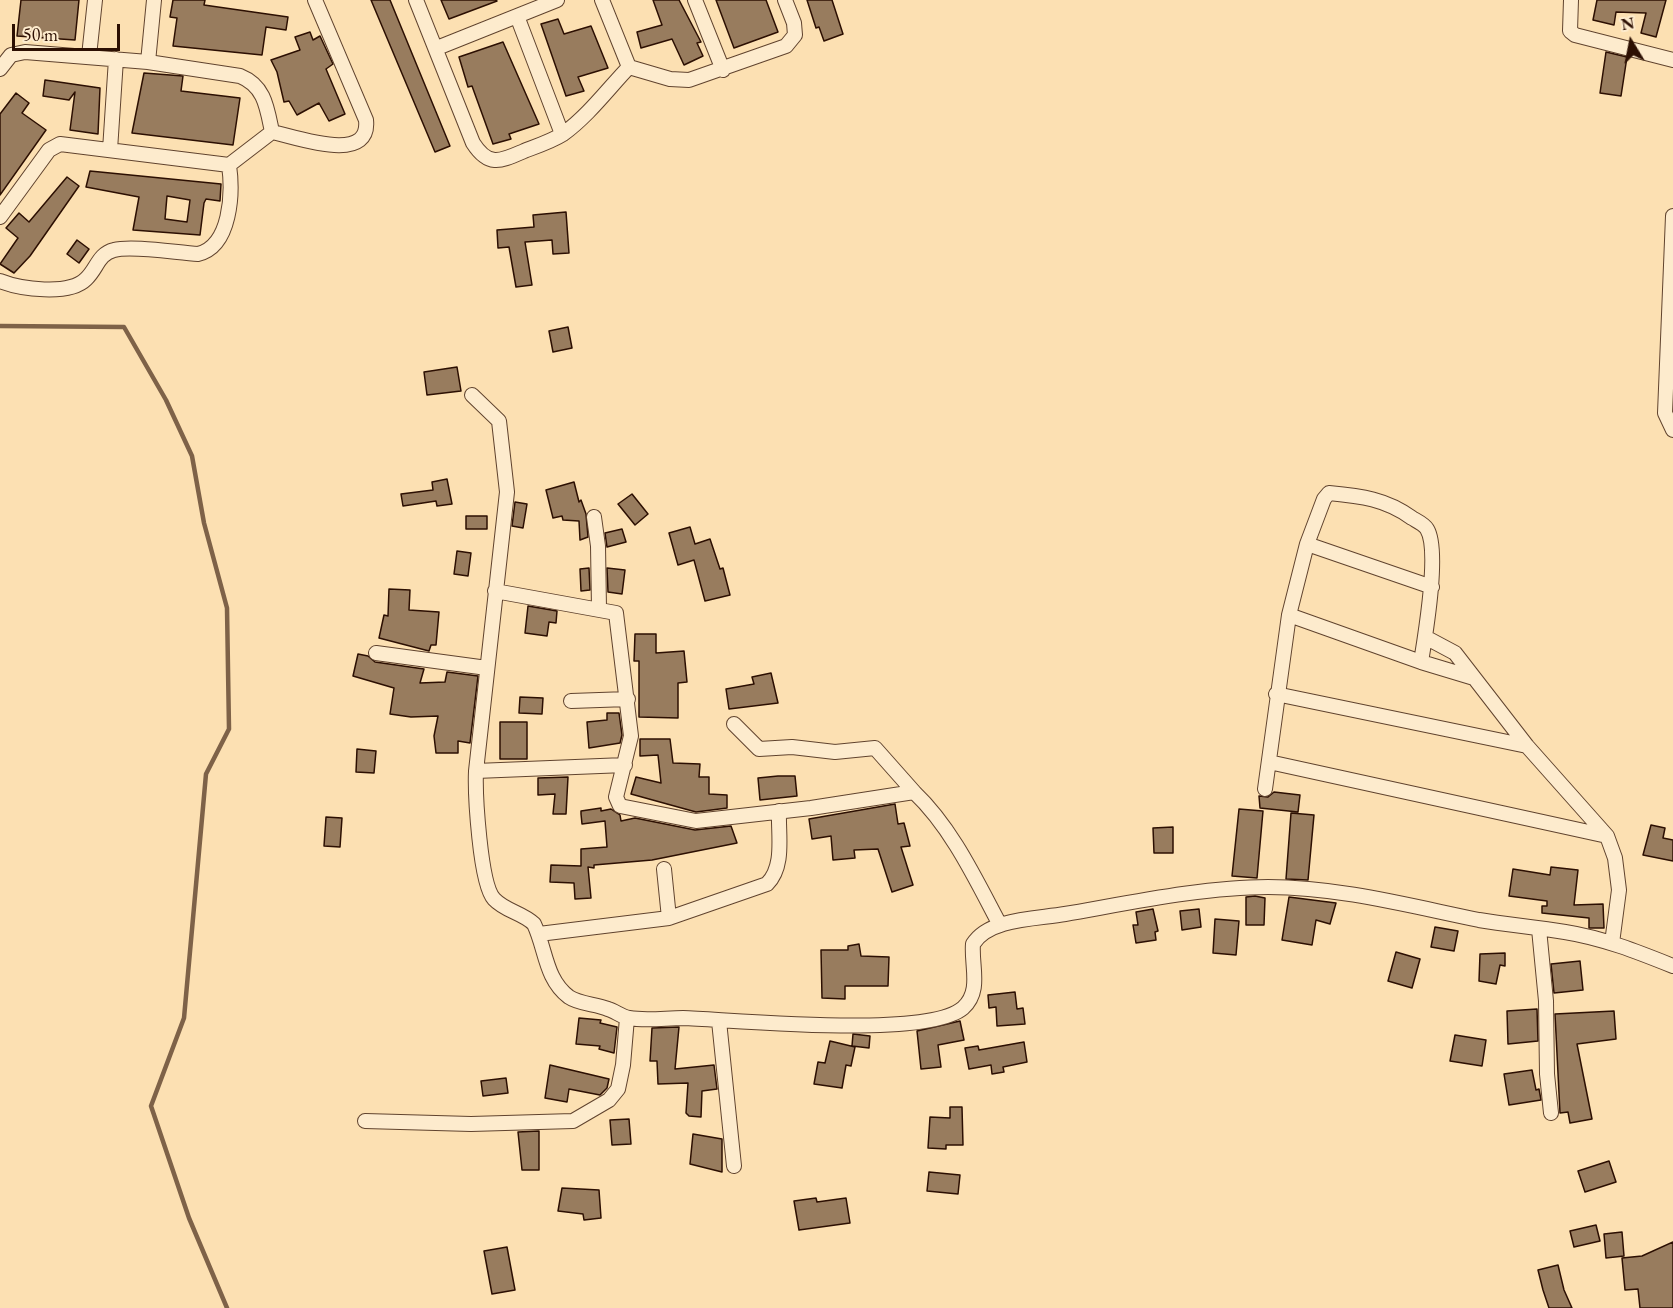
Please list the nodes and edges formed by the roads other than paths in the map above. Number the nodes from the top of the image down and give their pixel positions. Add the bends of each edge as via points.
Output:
1 (95, 0) edge
2 (154, 0) edge
3 (315, 0) edge
4 (416, 0) edge
5 (556, 0) edge
6 (602, 0) edge
7 (695, 0) edge
8 (785, 0) edge
9 (1571, 0) edge
10 (517, 16) junction
11 (437, 48) junction
12 (89, 56) junction
13 (116, 59) junction
14 (1673, 60) edge
15 (148, 62) junction
16 (629, 67) junction
17 (0, 69) edge
18 (723, 70) junction
19 (272, 132) junction
20 (562, 134) junction
21 (110, 150) junction
22 (229, 165) junction
23 (1673, 216) edge
24 (0, 217) edge
25 (0, 281) edge
26 (472, 395) dead end
27 (1673, 430) edge
28 (594, 517) dead end
29 (1307, 544) junction
30 (1432, 587) junction
31 (495, 591) junction
32 (599, 609) junction
33 (1289, 615) junction
34 (1425, 637) junction
35 (376, 653) dead end
36 (1421, 662) junction
37 (487, 668) junction
38 (1474, 678) junction
39 (1276, 694) junction
40 (628, 699) junction
41 (572, 701) dead end
42 (734, 724) dead end
43 (1527, 746) junction
44 (1269, 762) junction
45 (625, 765) junction
46 (476, 771) junction
47 (1265, 789) dead end
48 (914, 792) junction
49 (779, 811) junction
50 (1607, 836) junction
51 (664, 869) dead end
52 (669, 918) junction
53 (1000, 925) junction
54 (1539, 929) junction
55 (539, 934) junction
56 (1612, 943) junction
57 (1673, 966) edge
58 (627, 1018) junction
59 (719, 1021) junction
60 (1551, 1113) dead end
61 (365, 1121) dead end
62 (734, 1166) dead end

1 - 12 street
2 - 15 street
3 - 19 street via 359,100 367,130 363,138 342,147
4 - 11 street
5 - 10 street
6 - 16 street
7 - 18 street
8 - 18 street via 794,23 793,40
9 - 14 street via 1570,31 1575,35
10 - 11 street
10 - 20 street
11 - 20 street via 481,156 493,161 505,159
12 - 13 street
12 - 17 street via 25,52 11,55
13 - 15 street
13 - 21 street
15 - 19 street via 250,80 266,101
16 - 18 street via 670,80 689,80
16 - 20 street
19 - 22 street
21 - 22 street
21 - 24 street via 69,144 54,146
22 - 25 street via 229,208 220,236 207,252 198,255 117,249 104,253 86,279 76,285 43,290
23 - 27 street via 1665,413
26 - 31 street via 500,424 507,497
28 - 32 street
29 - 30 street
29 - 30 street via 1329,493 1394,504 1427,528
29 - 33 street
30 - 34 street
31 - 32 street
31 - 37 street
32 - 40 street via 618,616
33 - 36 street
33 - 39 street
34 - 36 street
34 - 38 street via 1455,654
35 - 37 street
36 - 38 street
37 - 46 street
38 - 43 street
39 - 43 street
39 - 44 street
40 - 41 street
40 - 45 street via 631,736
42 - 48 street via 759,749 792,747 835,752 875,748
43 - 50 street
44 - 47 street
44 - 50 street
45 - 46 street
45 - 49 street via 616,800 623,807 692,821
46 - 55 street via 475,796 486,883 496,902 530,920
48 - 49 street
48 - 53 street via 967,864
49 - 52 street via 779,861 767,884
50 - 56 street via 1615,858 1619,890
51 - 52 street
52 - 55 street
53 - 54 street via 1222,890 1269,887 1342,893
53 - 59 street via 978,935 973,944 975,993 962,1010 950,1017 914,1024
54 - 56 street
54 - 60 street
55 - 58 street via 553,979 569,997
56 - 57 street
58 - 59 street
58 - 61 street via 618,1089 609,1100 573,1121
59 - 62 street

